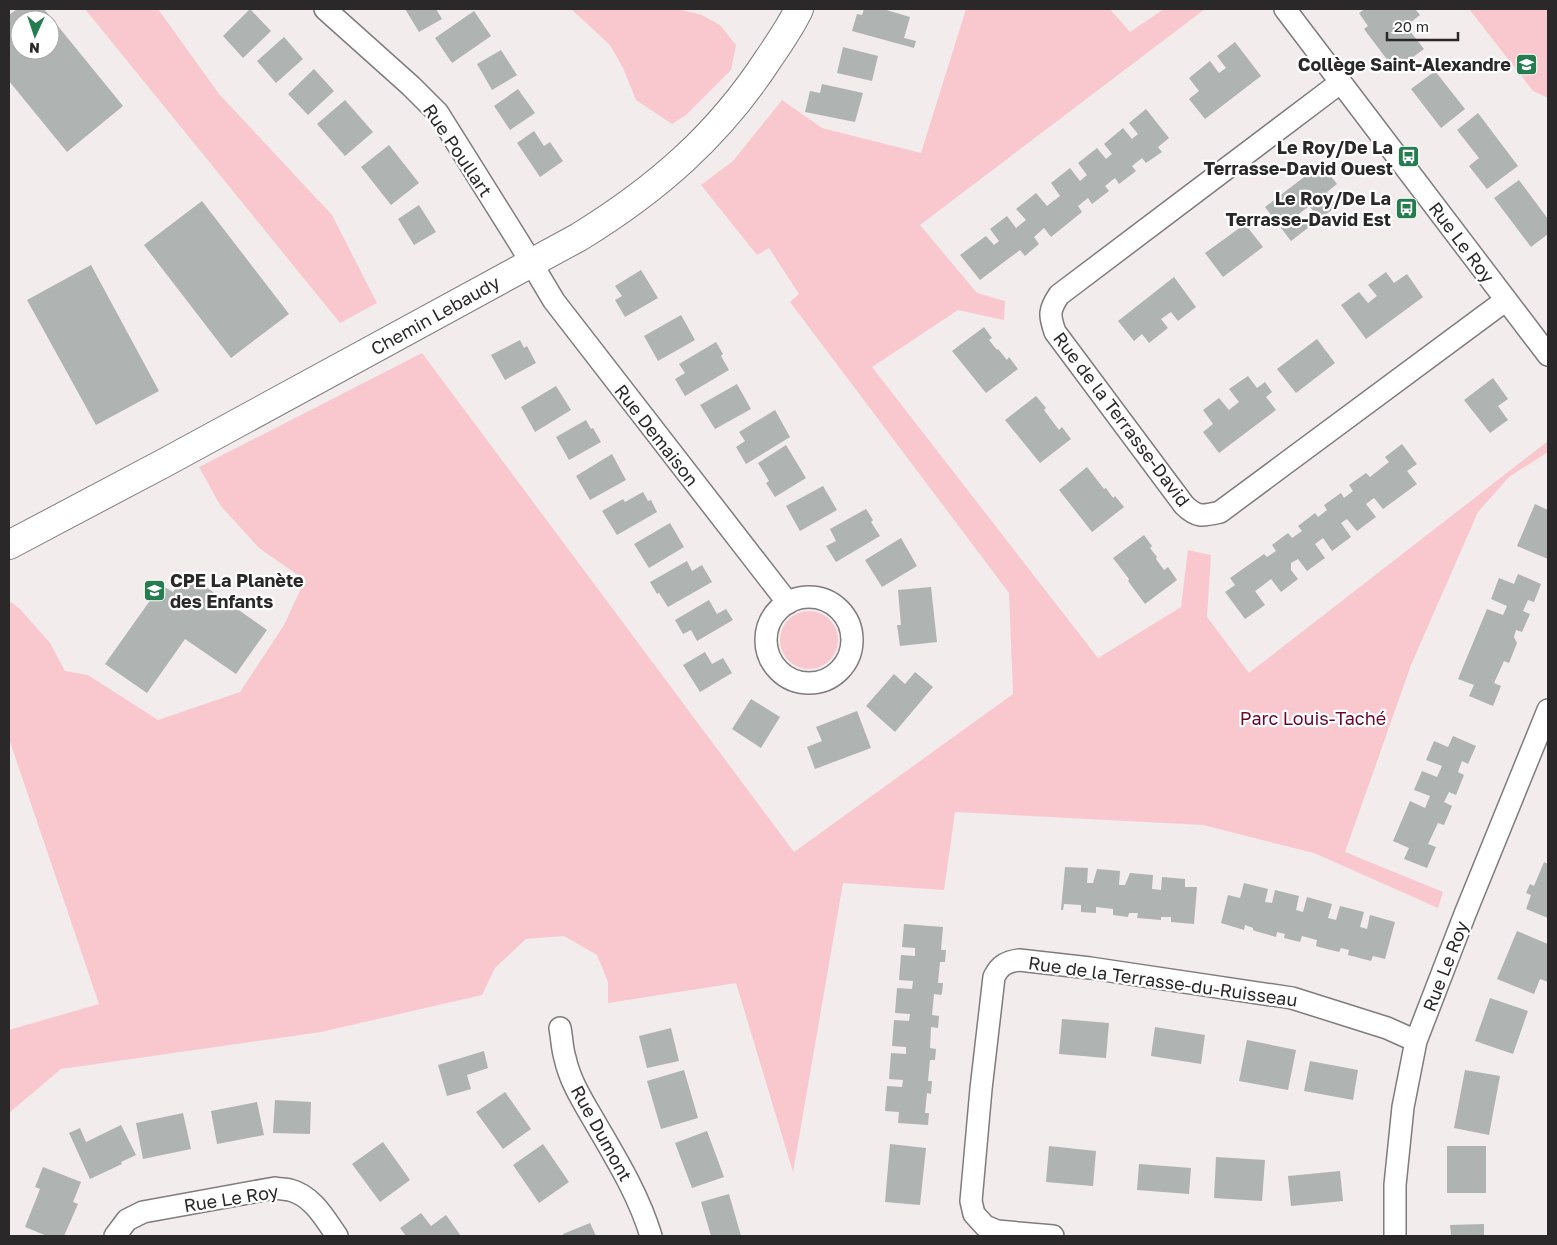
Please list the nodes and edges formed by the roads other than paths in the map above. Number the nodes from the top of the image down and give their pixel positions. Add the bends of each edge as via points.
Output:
1 (325, 9) edge
2 (799, 9) edge
3 (1285, 9) edge
4 (1341, 82) junction
5 (531, 262) junction
6 (1506, 300) junction
7 (1548, 355) edge
8 (9, 545) edge
9 (788, 604) junction
10 (1548, 710) edge
11 (1542, 741) edge
12 (560, 1028) dead end
13 (1416, 1042) junction
14 (115, 1236) edge
15 (337, 1236) edge
16 (651, 1236) edge
17 (1053, 1236) edge
18 (1395, 1236) edge

1 - 5 street, Rue Poullart via 438,113
2 - 5 street, Chemin Lebaudy via 757,77 698,147 606,220
3 - 4 street, Rue Le Roy
4 - 6 street, Rue Le Roy
4 - 6 street, Rue de la Terrasse-David via 1059,295 1052,306 1050,319 1055,332 1184,505 1192,513 1204,516 1220,512
5 - 8 street, Chemin Lebaudy
5 - 9 street, Rue Demaison via 554,301
6 - 7 street, Rue Le Roy
9 - 9 street via 776,613 766,635 773,663 791,680 806,684 835,676 851,653 851,628 847,619 826,601 800,598
10 - 11 street, Rue Le Roy
11 - 13 street, Rue Le Roy via 1465,914
12 - 16 street, Rue Dumont via 571,1077 630,1184
13 - 17 street, Rue de la Terrasse-du-Ruisseau via 1387,1028 1292,998 1090,968 1019,960 1008,962 999,967 994,977 981,1089 972,1201 974,1214 985,1226 997,1231
13 - 18 street, Rue Le Roy via 1402,1107 1395,1185
14 - 15 street, Rue Le Roy via 127,1220 143,1212 274,1188 291,1190 305,1197

